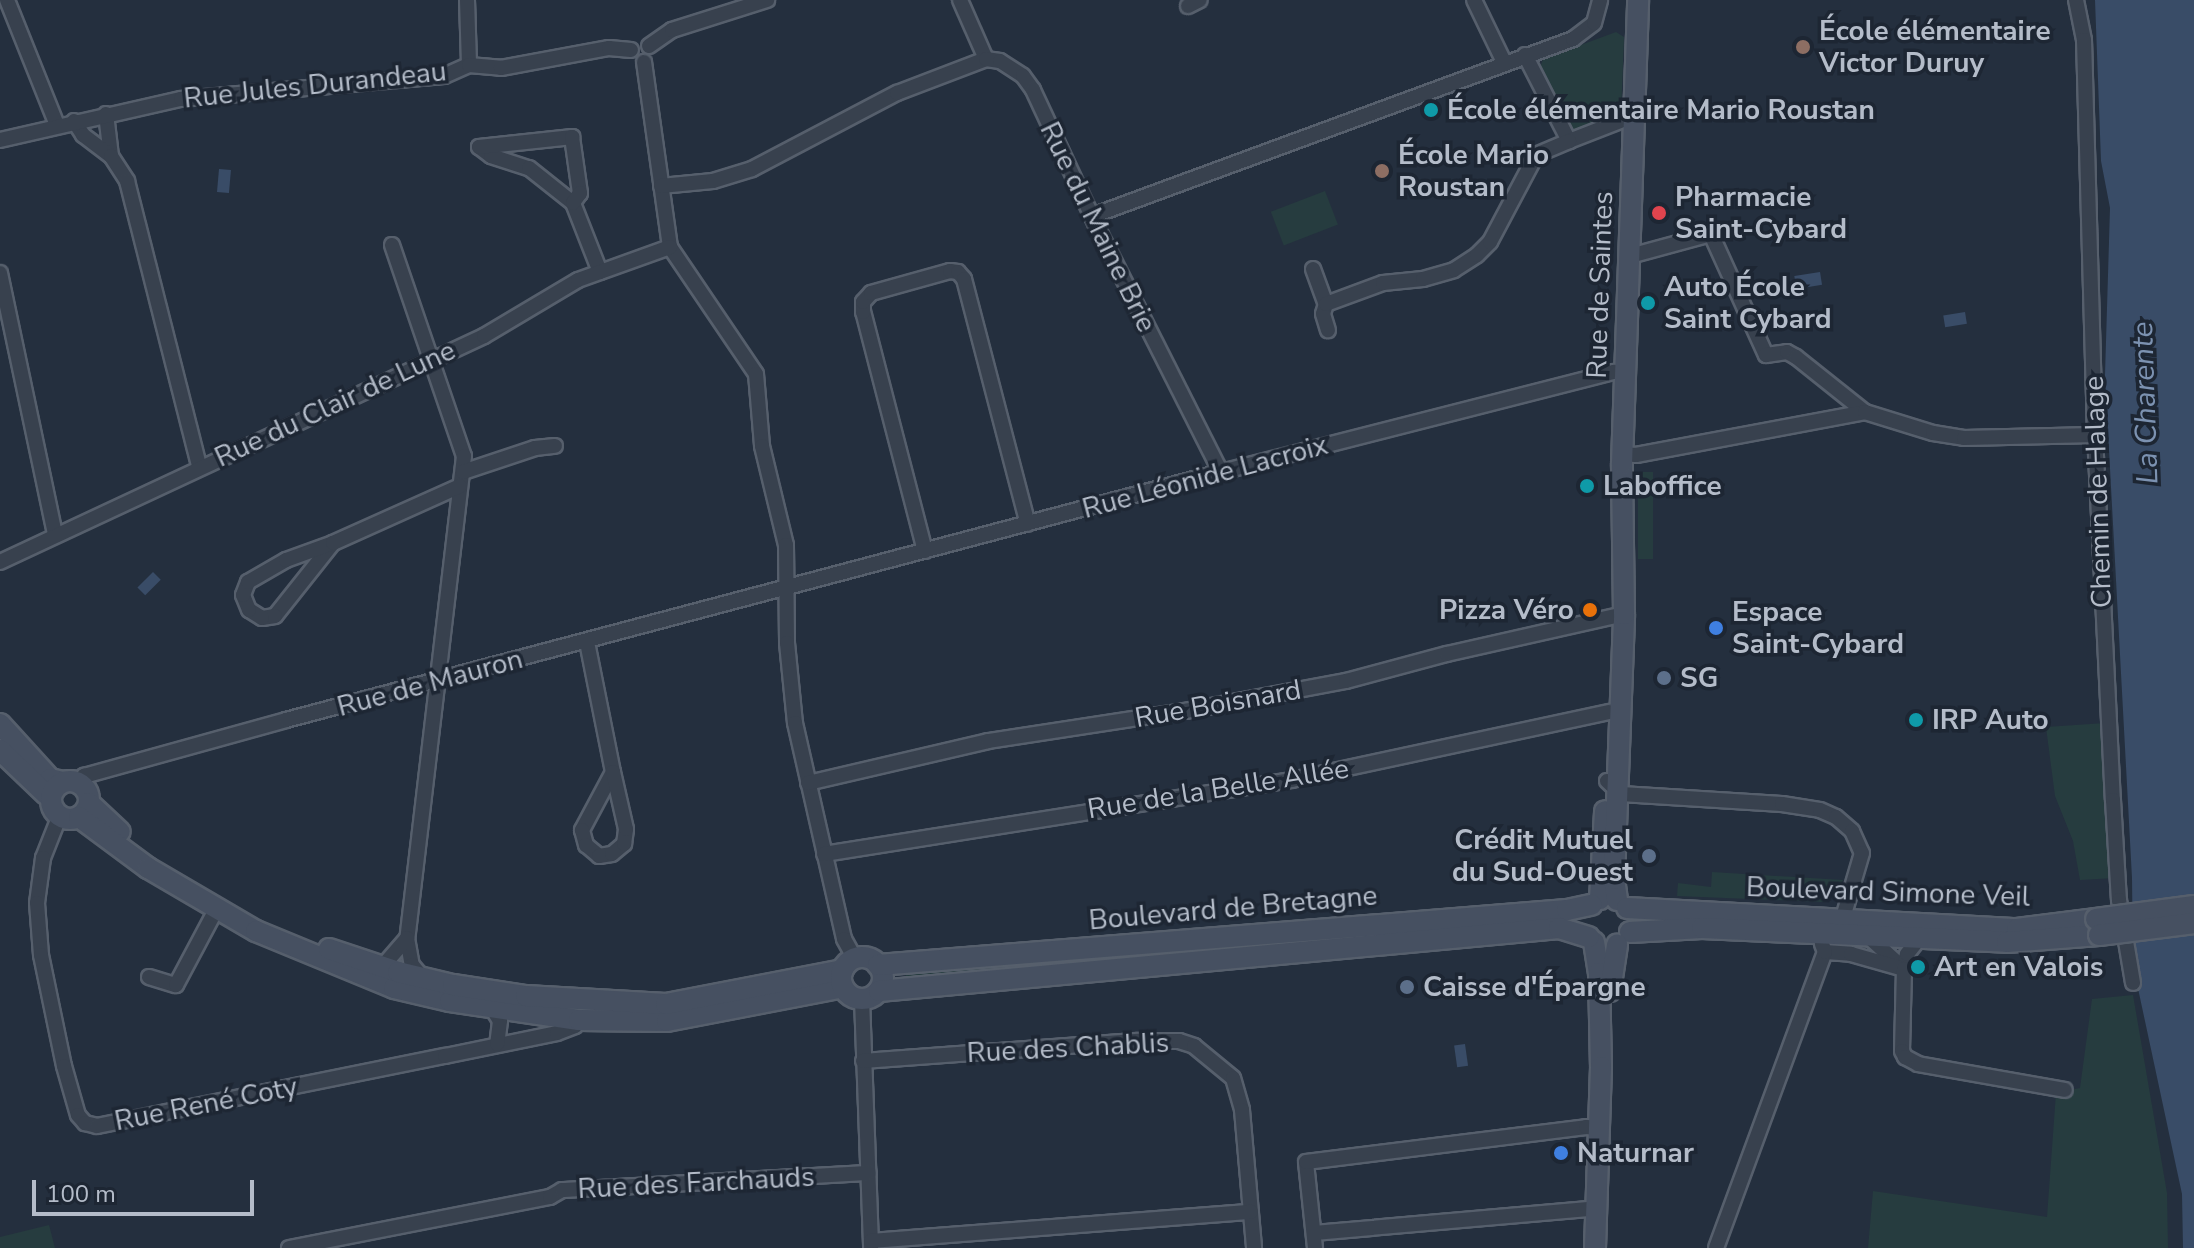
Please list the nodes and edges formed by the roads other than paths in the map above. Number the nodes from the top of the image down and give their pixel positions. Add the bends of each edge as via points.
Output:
1 (7, 0) edge
2 (467, 0) edge
3 (767, 0) edge
4 (960, 0) edge
5 (1474, 0) edge
6 (1600, 0) edge
7 (1638, 0) edge
8 (2076, 0) edge
9 (649, 46) junction
10 (631, 50) junction
11 (1525, 55) junction
12 (986, 59) junction
13 (644, 62) junction
14 (1504, 62) junction
15 (469, 65) junction
16 (106, 114) junction
17 (1633, 116) junction
18 (74, 121) junction
19 (57, 125) junction
20 (0, 140) edge
21 (1569, 141) junction
22 (111, 156) junction
23 (661, 186) junction
24 (573, 203) junction
25 (1092, 216) junction
26 (392, 245) dead end
27 (670, 247) junction
28 (1630, 256) junction
29 (1313, 269) dead end
30 (600, 272) junction
31 (0, 273) edge
32 (1326, 304) junction
33 (1328, 330) dead end
34 (431, 359) junction
35 (1626, 372) junction
36 (1865, 412) junction
37 (2095, 435) junction
38 (555, 446) dead end
39 (1622, 454) junction
40 (199, 466) junction
41 (1221, 472) junction
42 (462, 479) junction
43 (1028, 524) junction
44 (55, 535) junction
45 (333, 543) junction
46 (925, 551) junction
47 (0, 562) edge
48 (785, 590) junction
49 (1620, 613) junction
50 (587, 642) junction
51 (436, 682) junction
52 (1610, 712) junction
53 (0, 724) edge
54 (0, 750) edge
55 (613, 772) junction
56 (808, 783) junction
57 (1613, 787) junction
58 (71, 800) junction
59 (824, 854) junction
60 (1609, 903) junction
61 (2194, 906) edge
62 (217, 908) junction
63 (1842, 921) junction
64 (2194, 923) edge
65 (2098, 927) junction
66 (407, 938) junction
67 (1624, 938) junction
68 (1870, 938) junction
69 (1591, 939) junction
70 (1918, 940) junction
71 (1822, 944) junction
72 (878, 965) junction
73 (382, 967) junction
74 (1904, 969) junction
75 (847, 972) junction
76 (149, 977) dead end
77 (422, 978) junction
78 (2133, 983) dead end
79 (870, 995) junction
80 (492, 1008) junction
81 (579, 1020) junction
82 (497, 1044) junction
83 (863, 1061) junction
84 (1601, 1067) junction
85 (2065, 1090) dead end
86 (1600, 1128) junction
87 (869, 1173) junction
88 (1597, 1208) junction
89 (1251, 1212) junction
90 (1314, 1240) edge
91 (871, 1245) edge
92 (289, 1248) edge
93 (1254, 1248) edge
94 (1595, 1248) edge
95 (1716, 1248) edge

1 - 19 street
2 - 15 street
3 - 9 street via 672,30
4 - 12 street
5 - 14 street
6 - 11 street via 1588,31
7 - 17 main road, Rue de Saintes
8 - 37 street, Chemin de Halage via 2084,40
9 - 10 street via 639,42
9 - 13 street via 650,57
10 - 13 street via 636,61
10 - 15 street, Rue Jules Durandeau via 609,48 501,68
11 - 14 street
11 - 21 street
12 - 23 street via 897,93 752,169 713,181
12 - 25 street, Rue du Maine Brie via 1000,61 1023,76
13 - 23 street
14 - 25 street
15 - 16 street, Rue Jules Durandeau via 444,76 181,99
16 - 18 street, Rue Jules Durandeau
16 - 22 street
17 - 21 street
17 - 28 main road, Rue de Saintes
18 - 19 street, Rue Jules Durandeau
18 - 22 street
19 - 20 street, Rue Jules Durandeau
21 - 32 street via 1536,155 1490,242 1477,255 1454,270 1383,283
22 - 40 street via 127,181
23 - 27 street
24 - 24 street via 529,168 479,147 572,137 580,193
24 - 30 street
25 - 41 street, Rue du Maine Brie
26 - 34 street
27 - 30 street, Rue du Clair de Lune
27 - 48 street via 756,374 762,446 786,545
28 - 35 main road, Rue de Saintes
28 - 36 street via 1711,234 1766,355 1787,352 1796,357
29 - 32 street
30 - 34 street, Rue du Clair de Lune
31 - 44 street
32 - 33 street
34 - 40 street, Rue du Clair de Lune
34 - 42 street via 464,456
35 - 39 main road, Rue de Saintes
35 - 41 street, Rue Léonide Lacroix
36 - 37 street via 1964,438
36 - 39 street
37 - 78 street, Chemin de Halage via 2119,900
38 - 42 street via 535,448
39 - 49 main road, Rue de Saintes
40 - 44 street, Rue du Clair de Lune
41 - 43 street, Rue Léonide Lacroix
42 - 45 street
42 - 51 street
43 - 46 street, Rue Léonide Lacroix
43 - 46 street via 964,279 950,271 871,293 863,302
44 - 47 street, Rue du Clair de Lune
45 - 45 street via 286,560 248,582 243,595 249,610 262,618 275,616
46 - 48 street, Rue Léonide Lacroix
48 - 50 street, Rue de Mauron
48 - 56 street via 795,723
49 - 52 main road, Rue de Saintes
49 - 56 street, Rue Boisnard via 1346,681 988,741
49 - 57 main road, Rue de Saintes
50 - 51 street, Rue de Mauron
50 - 55 street
51 - 58 street, Rue de Mauron via 84,776
51 - 66 street
52 - 57 main road, Rue de Saintes
52 - 59 street, Rue de la Belle Allée via 1292,780
53 - 58 main road
54 - 58 main road
55 - 55 street via 582,830 586,845 599,856 624,844 626,829
56 - 59 street
57 - 60 main road, Rue de Saintes
57 - 63 street via 1792,805 1836,817 1852,831 1862,853
58 - 62 main road via 148,868
58 - 73 main road via 204,888 320,946
58 - 82 street, Rue René Coty via 43,858 37,903 41,955 64,1066 85,1123 97,1126
59 - 75 street
60 - 63 main road, Boulevard Simone Veil
60 - 67 main road via 1632,920
60 - 69 main road via 1584,924
60 - 72 main road, Boulevard de Bretagne
61 - 65 main road, Boulevard Simone Veil, bridge
62 - 76 street via 176,985
62 - 80 main road via 256,931 394,988
63 - 65 main road, Boulevard Simone Veil
64 - 65 main road, Boulevard Simone Veil, bridge
65 - 70 main road, Boulevard Simone Veil via 2030,942
66 - 73 street
66 - 77 street via 412,965
67 - 69 main road via 1609,946
67 - 71 main road, Boulevard Simone Veil via 1702,928
67 - 84 main road
68 - 70 main road, Boulevard Simone Veil
68 - 71 main road, Boulevard Simone Veil
68 - 74 street
69 - 79 main road, Boulevard de Bretagne via 1559,928
69 - 84 main road via 1599,973
70 - 74 street
71 - 74 street
71 - 95 street
72 - 75 main road via 868,958
72 - 79 main road via 883,978
73 - 77 main road
74 - 85 street via 1905,1057 1918,1064
75 - 77 main road via 666,1004 526,996
75 - 79 main road via 851,996
75 - 81 main road via 667,1021
79 - 83 street
80 - 81 main road
80 - 82 street via 500,1021
81 - 82 street, Rue René Coty via 557,1033
83 - 87 street
83 - 89 street, Rue des Chablis via 1138,1041 1194,1046 1233,1078 1242,1110
84 - 86 main road
86 - 88 main road
86 - 90 street via 1306,1162
87 - 91 street
87 - 92 street, Rue des Farchauds via 562,1190 550,1197
88 - 90 street
88 - 94 main road
89 - 91 street
89 - 93 street, Rue des Chablis

